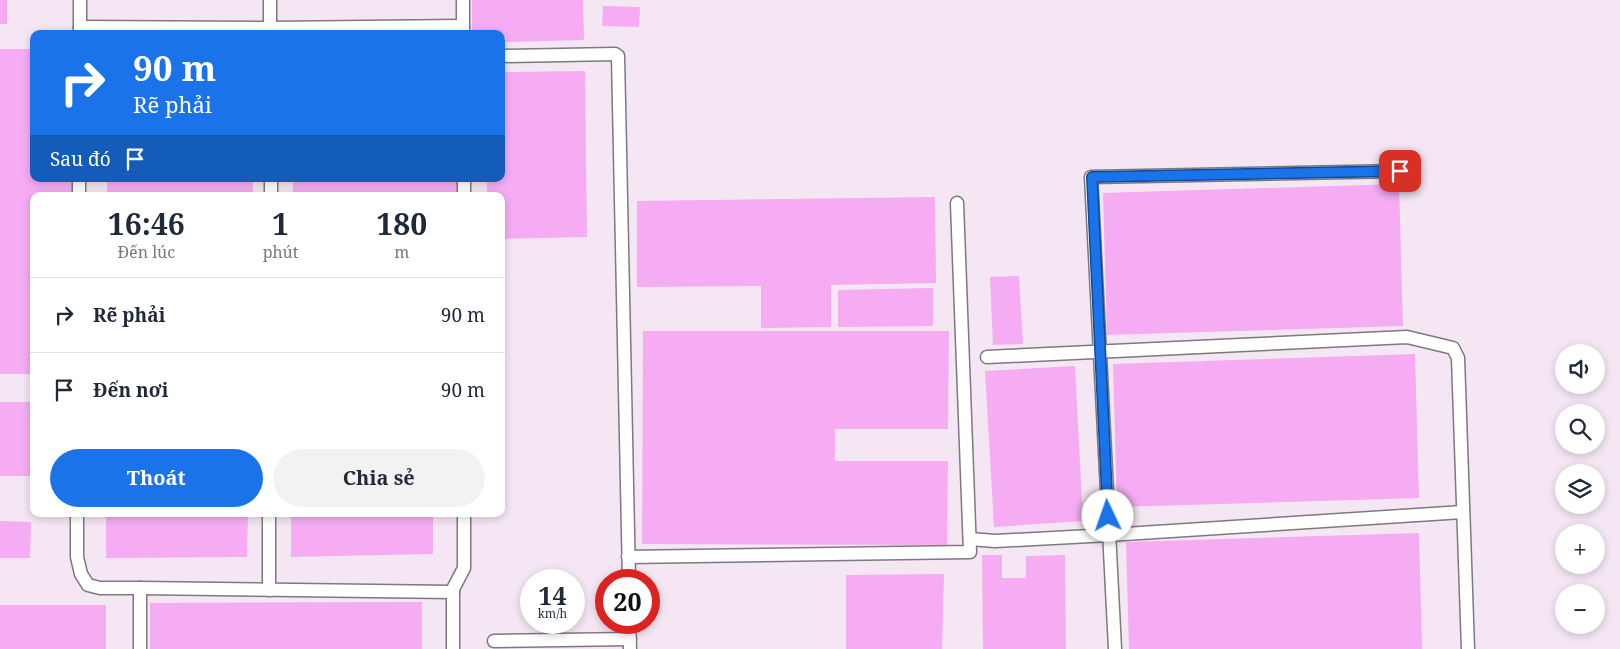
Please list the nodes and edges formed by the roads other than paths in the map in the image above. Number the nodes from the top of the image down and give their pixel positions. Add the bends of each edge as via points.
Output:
1 (80, 0) edge
2 (270, 0) edge
3 (463, 0) edge
4 (80, 30) edge
5 (270, 30) edge
6 (463, 30) edge
7 (505, 56) edge
8 (1400, 171) dead end
9 (957, 203) dead end
10 (1100, 351) junction
11 (987, 356) dead end
12 (1463, 512) junction
13 (77, 517) edge
14 (269, 517) edge
15 (464, 517) edge
16 (1109, 535) junction
17 (970, 539) junction
18 (628, 557) junction
19 (628, 569) edge
20 (140, 588) junction
21 (269, 590) junction
22 (453, 592) junction
23 (494, 641) dead end
24 (630, 644) edge
25 (140, 649) edge
26 (453, 649) edge
27 (1115, 649) edge
28 (1468, 649) edge

1 - 4 lane
2 - 5 lane
3 - 6 lane
7 - 18 lane via 618,56
8 - 10 lane via 1092,177
9 - 17 lane
10 - 11 lane
10 - 12 lane via 1407,337 1453,348 1458,358
10 - 16 lane
12 - 16 lane
12 - 28 lane
13 - 20 lane via 77,557 80,574 88,585
14 - 21 lane
15 - 22 lane via 464,568
16 - 17 lane via 995,541
16 - 27 lane
17 - 18 lane via 970,552
18 - 19 lane
20 - 21 lane
20 - 25 lane
21 - 22 lane
22 - 26 lane
23 - 24 lane

